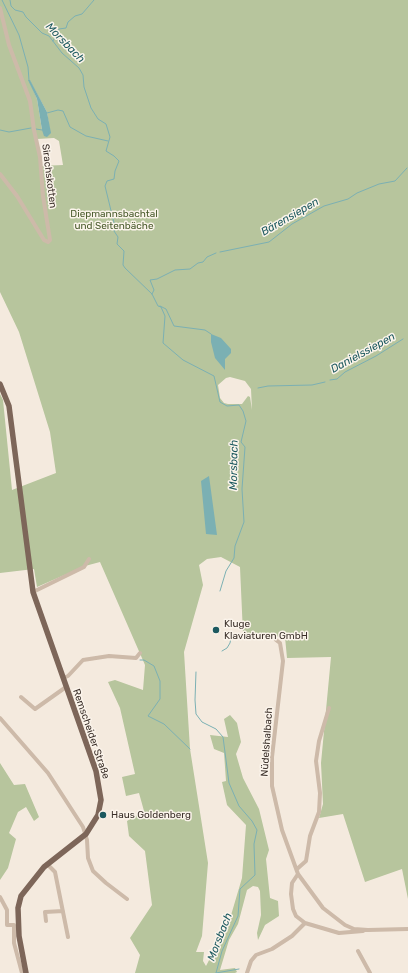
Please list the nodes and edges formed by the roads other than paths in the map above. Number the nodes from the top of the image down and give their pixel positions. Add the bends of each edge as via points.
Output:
1 (0, 8) edge
2 (0, 174) edge
3 (0, 384) edge
4 (89, 559) dead end
5 (33, 592) junction
6 (276, 640) dead end
7 (140, 653) dead end
8 (63, 678) junction
9 (66, 687) junction
10 (21, 697) dead end
11 (329, 708) dead end
12 (0, 718) edge
13 (86, 834) junction
14 (47, 864) junction
15 (297, 869) junction
16 (298, 874) junction
17 (0, 897) edge
18 (127, 899) dead end
19 (62, 911) junction
20 (46, 921) dead end
21 (305, 923) junction
22 (408, 929) edge
23 (368, 930) junction
24 (68, 937) dead end
25 (358, 951) dead end
26 (22, 973) edge
27 (26, 973) edge
28 (246, 973) edge
29 (370, 973) edge

1 - 2 street, Sirachskotten via 30,101 40,157 50,240 48,242 44,240
3 - 5 main road, Remscheider Straße via 10,414
4 - 5 street via 84,568
5 - 8 main road, Remscheider Straße
6 - 15 street, Nüdelshalbach via 280,643 283,661 272,757 272,780 282,830
7 - 8 street via 136,658 109,656 83,660
8 - 9 main road, Remscheider Straße
9 - 10 street via 34,708
9 - 13 main road, Remscheider Straße via 101,791 98,815
11 - 15 street via 316,761 320,793 318,812 310,836 306,861
12 - 13 street via 48,773
13 - 14 main road, Remscheider Straße
13 - 18 street via 88,858 93,871
14 - 19 street via 55,872
14 - 27 main road, Remscheider Straße via 28,885 19,901 18,936
15 - 16 street, Nüdelshalbach
16 - 21 street via 292,884 291,898 294,914
16 - 23 street, Nüdelshalbach via 331,916 349,927
17 - 26 street via 7,910 7,925 14,925 14,943
19 - 20 street via 45,912
19 - 24 street
21 - 23 street via 342,934
21 - 28 street via 292,936 272,949 256,955
22 - 23 street, Nüdelshalbach
25 - 29 street

